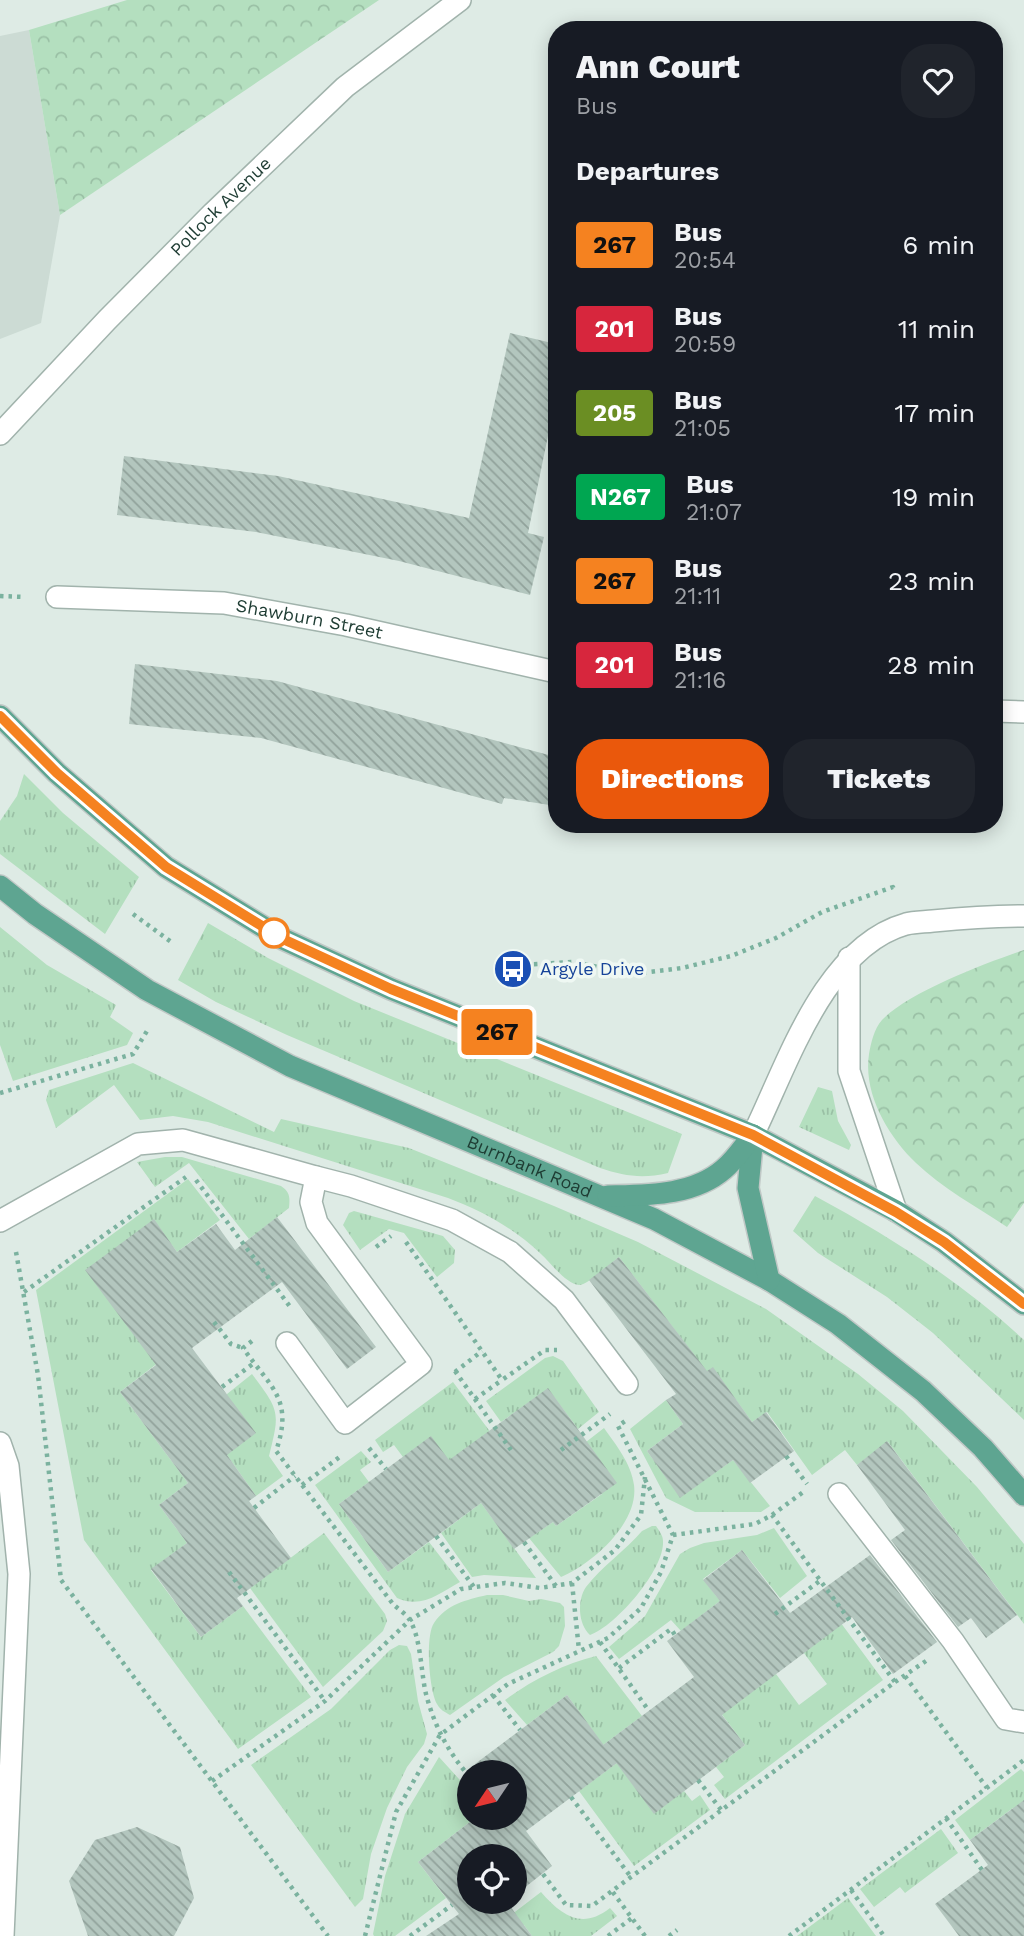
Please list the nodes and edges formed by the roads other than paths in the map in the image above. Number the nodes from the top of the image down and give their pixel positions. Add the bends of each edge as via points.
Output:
1 (460, 0) edge
2 (0, 434) edge
3 (57, 597) dead end
4 (548, 670) edge
5 (1003, 711) edge
6 (1024, 712) edge
7 (0, 716) edge
8 (0, 886) edge
9 (1024, 916) edge
10 (849, 958) junction
11 (753, 1135) junction
12 (316, 1177) junction
13 (600, 1196) junction
14 (896, 1212) junction
15 (2, 1220) edge
16 (769, 1280) junction
17 (1024, 1304) edge
18 (287, 1343) dead end
19 (627, 1384) dead end
20 (0, 1443) edge
21 (839, 1494) road end
22 (1024, 1496) edge
23 (1015, 1721) edge
24 (4, 1936) edge

1 - 2 street, Pollock Avenue via 345,87 164,261
3 - 4 street, Shawburn Street via 225,603
5 - 6 street
7 - 11 main road via 57,773 166,867 283,939 391,989
8 - 13 main road, Burnbank Road via 147,990 290,1066
9 - 10 street via 906,925 873,939
10 - 11 street via 818,1000
10 - 14 street via 849,1071
11 - 13 main road via 724,1170 692,1187 660,1194
11 - 14 main road
11 - 16 main road via 748,1188
12 - 15 street via 183,1140 138,1144
12 - 18 street via 311,1202 317,1223 422,1364 345,1423
12 - 19 street via 452,1220 510,1252 564,1300
13 - 16 main road, Burnbank Road
14 - 17 main road via 944,1242
16 - 22 main road, Burnbank Road via 838,1324 923,1391 983,1448
20 - 24 street via 8,1466 19,1574
21 - 23 street

